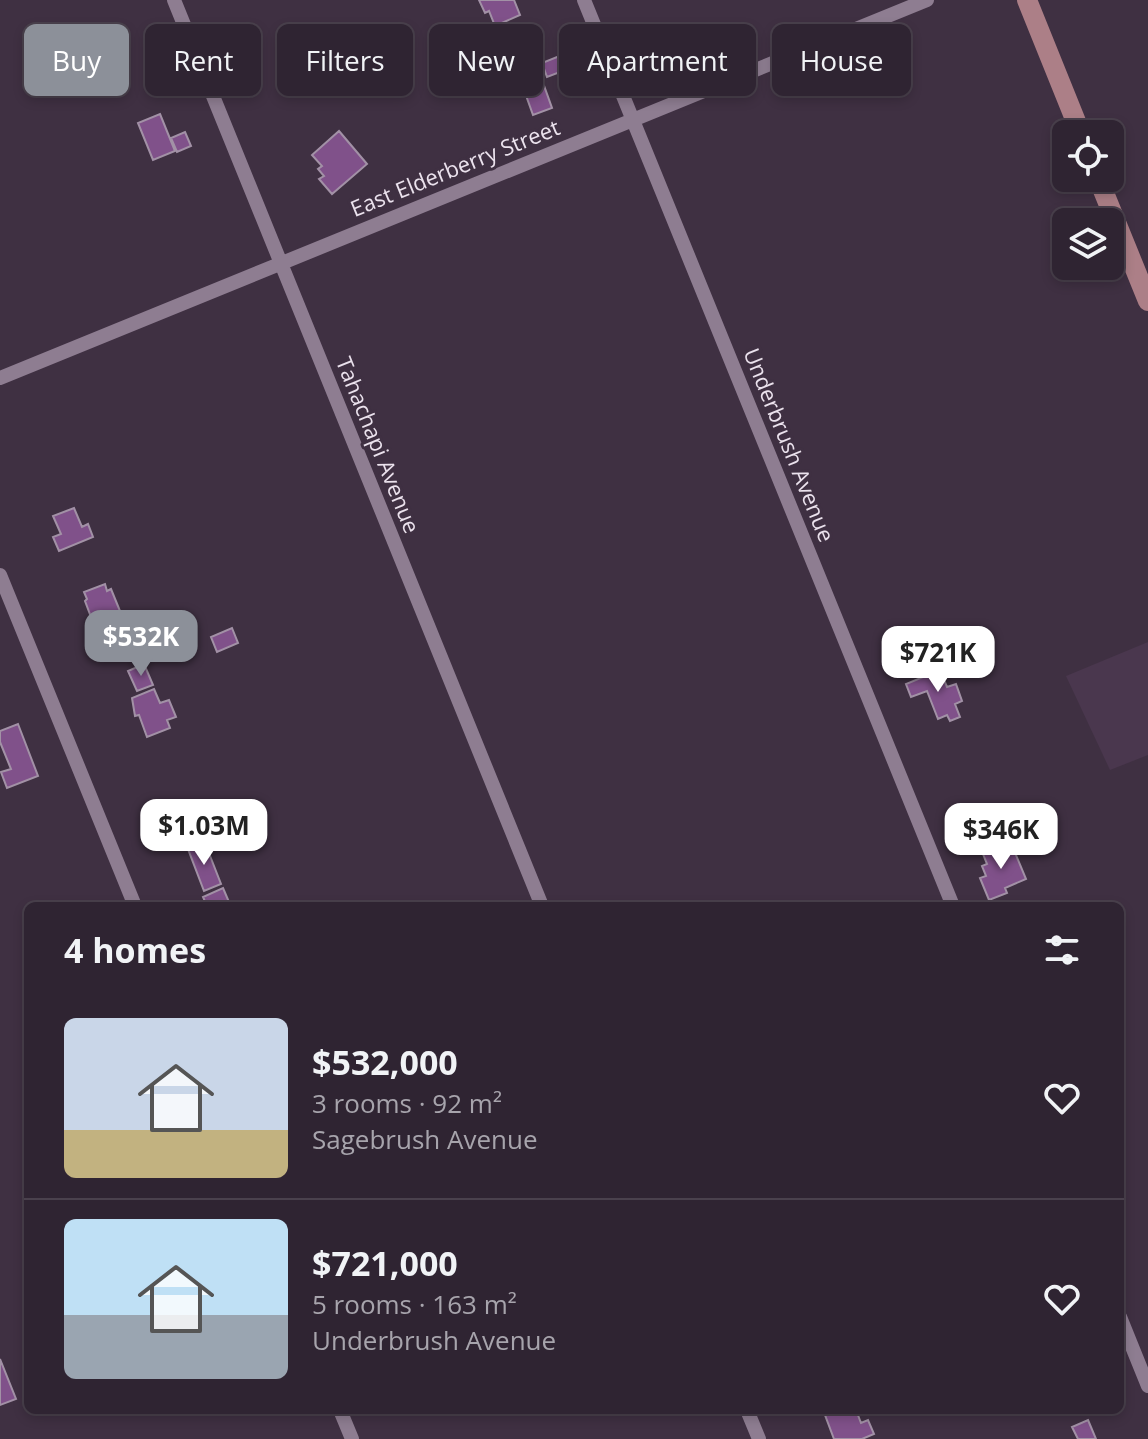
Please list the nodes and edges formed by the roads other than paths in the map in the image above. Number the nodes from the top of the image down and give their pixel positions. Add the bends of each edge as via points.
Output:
1 (174, 0) edge
2 (584, 0) edge
3 (927, 0) edge
4 (1027, 0) edge
5 (632, 119) junction
6 (1075, 120) edge
7 (1104, 192) edge
8 (280, 264) junction
9 (1148, 301) edge
10 (0, 378) edge
11 (0, 575) edge
12 (133, 902) edge
13 (540, 902) edge
14 (951, 902) edge
15 (1124, 1327) edge
16 (1148, 1386) edge
17 (342, 1414) edge
18 (749, 1414) edge
19 (352, 1439) edge
20 (759, 1439) edge

1 - 8 street, Tahachapi Avenue
2 - 5 street, Underbrush Avenue
3 - 5 street, East Elderberry Street
4 - 6 main road
5 - 8 street, East Elderberry Street
5 - 14 street, Underbrush Avenue
7 - 9 main road
8 - 10 street, East Elderberry Street
8 - 13 street, Tahachapi Avenue
11 - 12 street
15 - 16 street
17 - 19 street
18 - 20 street

